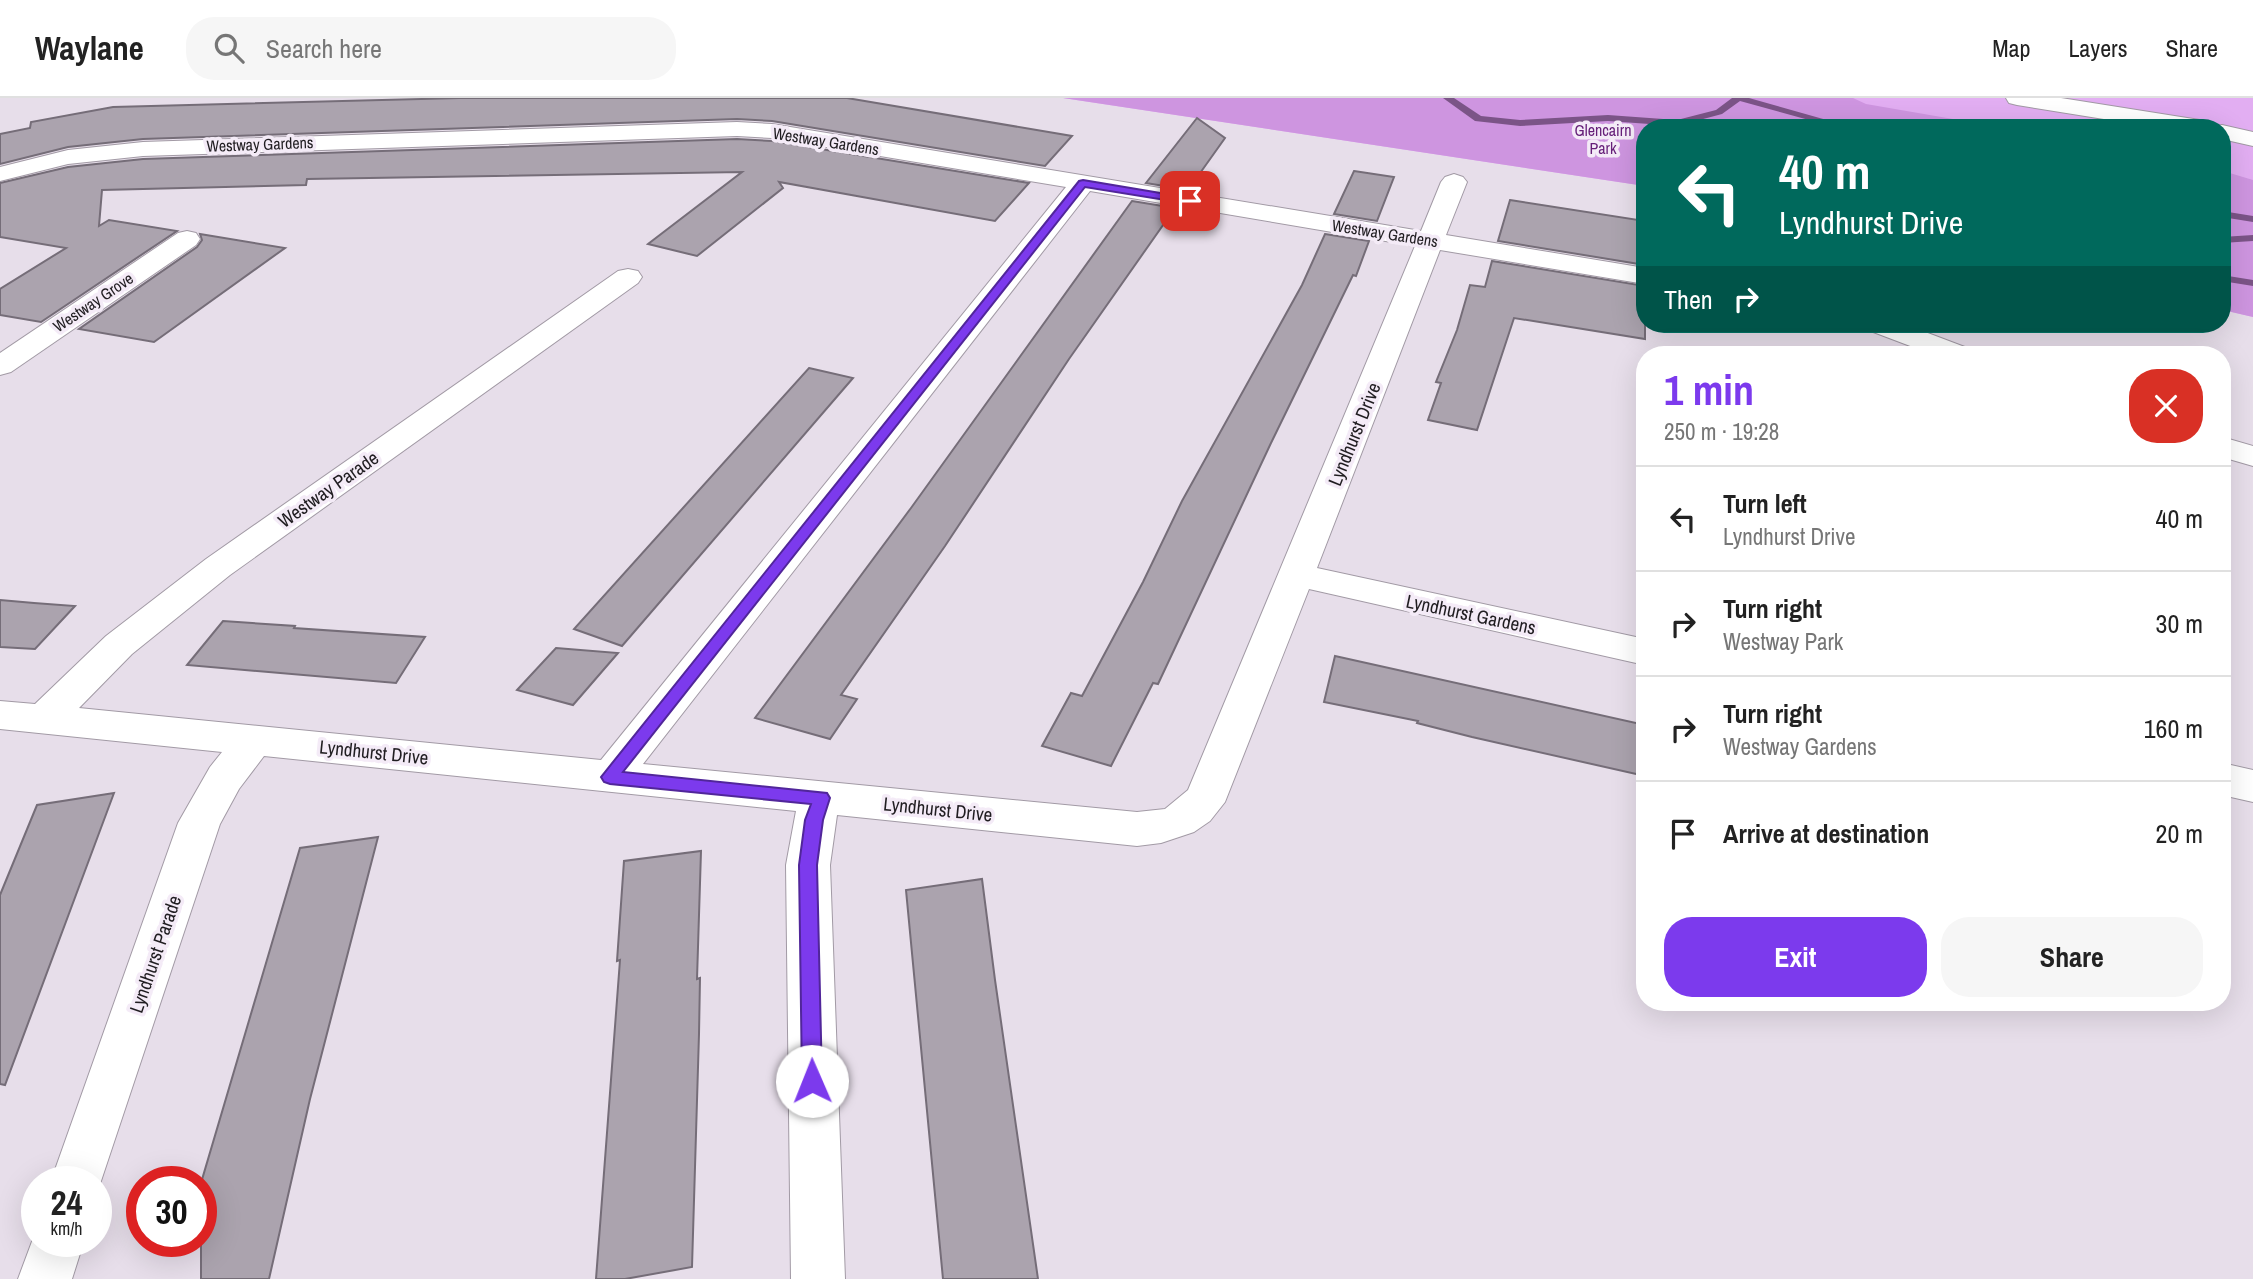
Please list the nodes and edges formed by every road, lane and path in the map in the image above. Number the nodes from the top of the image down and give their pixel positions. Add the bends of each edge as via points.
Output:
1 (2017, 98) edge
2 (2149, 119) edge
3 (2231, 134) edge
4 (2253, 139) edge
5 (0, 174) edge
6 (1454, 182) dead end
7 (1083, 183) junction
8 (187, 239) dead end
9 (1431, 241) junction
10 (1636, 275) edge
11 (628, 277) dead end
12 (1902, 333) edge
13 (1936, 346) edge
14 (0, 366) edge
15 (2231, 450) edge
16 (2253, 456) edge
17 (1297, 575) junction
18 (1636, 650) edge
19 (0, 715) edge
20 (44, 719) junction
21 (255, 739) junction
22 (610, 777) junction
23 (2231, 781) edge
24 (2253, 786) edge
25 (821, 798) junction
26 (82, 1166) edge
27 (53, 1257) edge
28 (45, 1279) edge
29 (818, 1279) edge

1 - 2 street
3 - 4 street
5 - 7 street, Westway Gardens via 68,157 143,149 737,129
6 - 9 street, Lyndhurst Drive
7 - 9 street, Westway Gardens
7 - 22 street
8 - 14 street, Westway Grove
9 - 10 street, Westway Gardens
9 - 17 street, Lyndhurst Drive
11 - 20 street, Westway Parade via 218,567 119,645
12 - 13 street
15 - 16 street
17 - 18 street, Lyndhurst Gardens
17 - 25 street, Lyndhurst Drive via 1210,791 1198,810 1182,820 1137,829
19 - 20 street, Lyndhurst Drive
20 - 21 street, Lyndhurst Drive
21 - 22 street, Lyndhurst Drive
21 - 26 street, Lyndhurst Parade via 224,778 199,823
22 - 25 street, Lyndhurst Drive
23 - 24 street
25 - 29 street via 808,865
27 - 28 street

